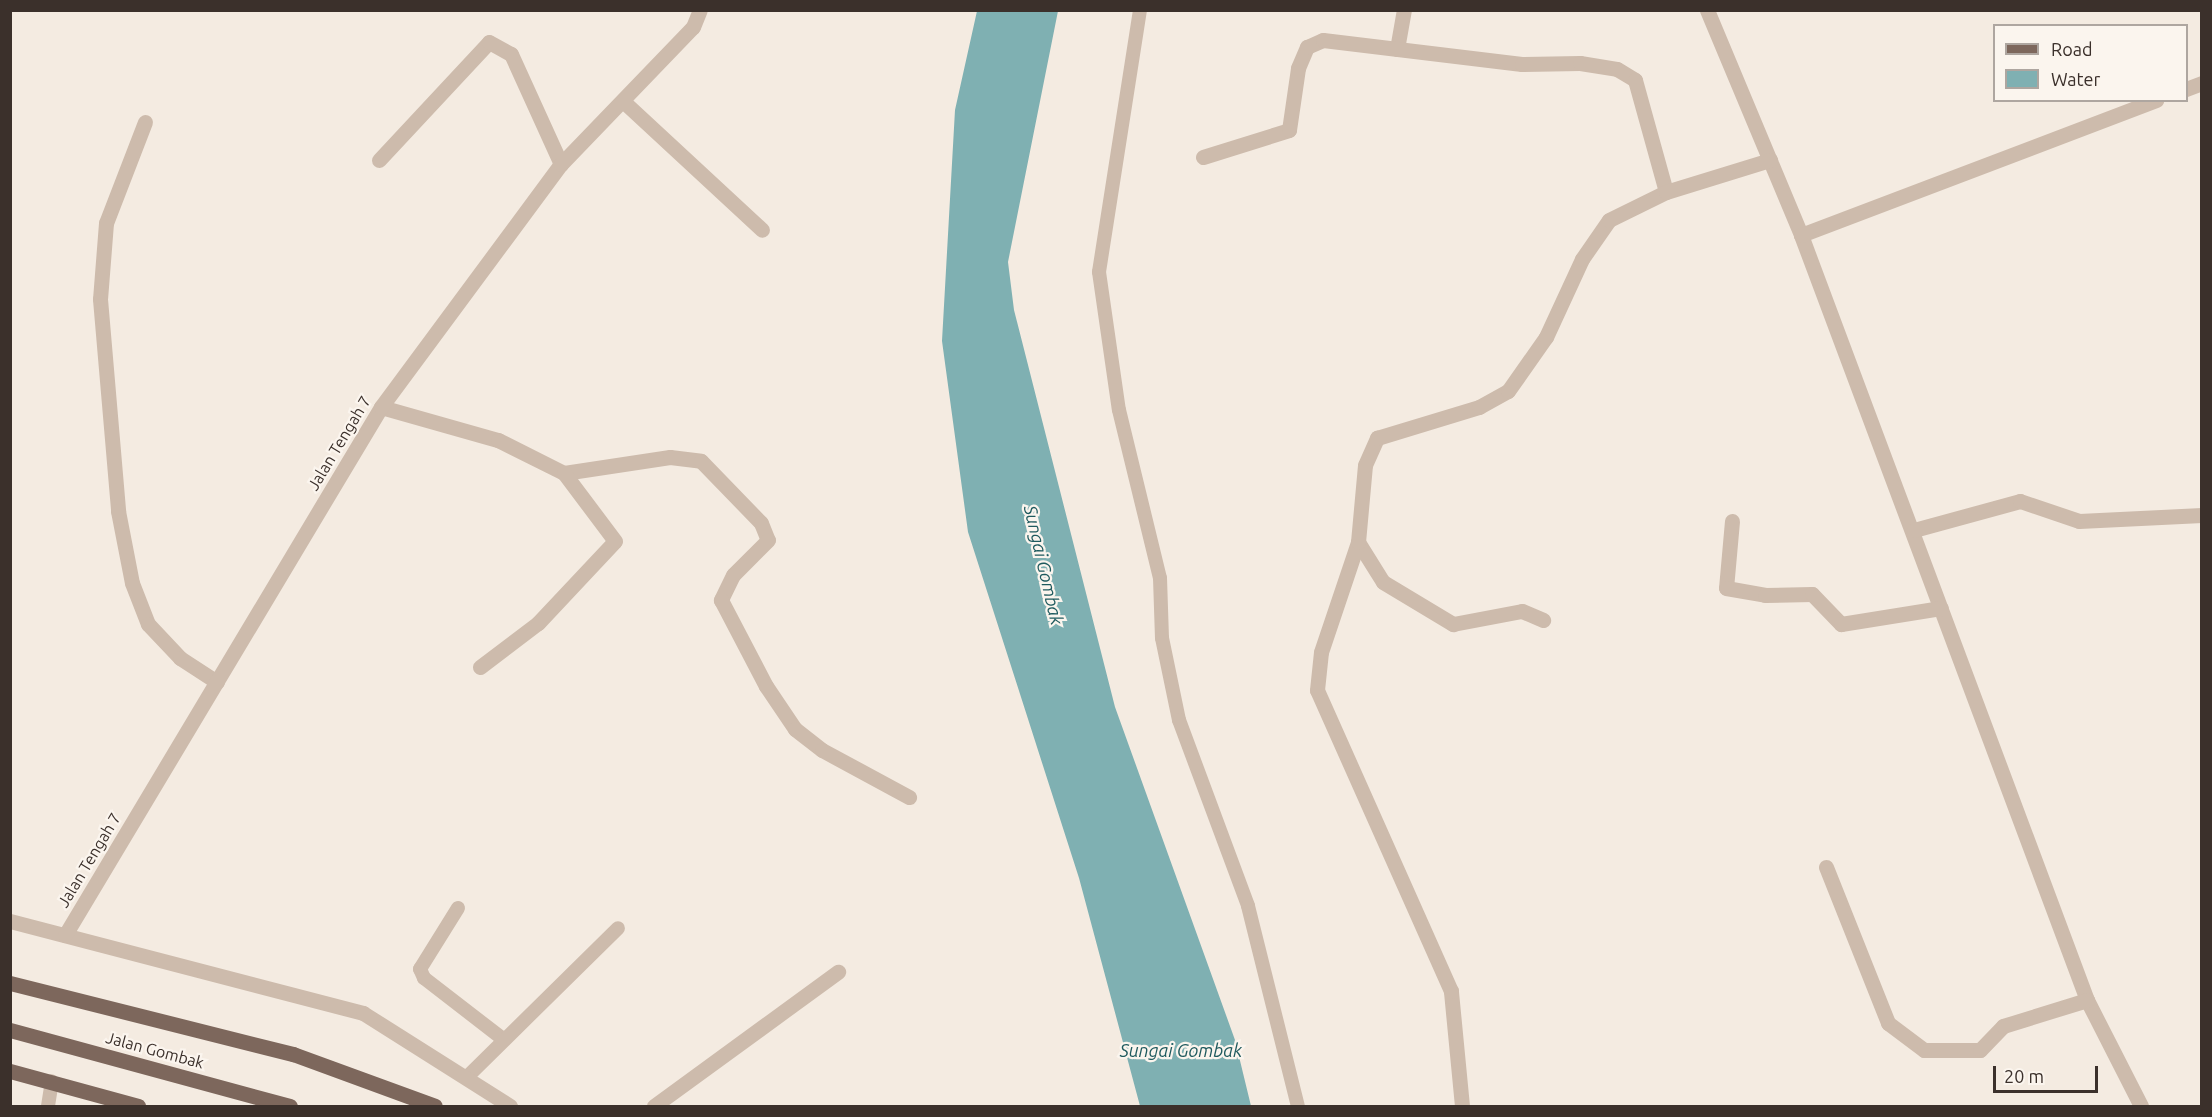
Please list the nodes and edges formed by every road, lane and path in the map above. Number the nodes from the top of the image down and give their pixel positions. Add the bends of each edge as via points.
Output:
1 (700, 10) edge
2 (1140, 10) edge
3 (1404, 10) edge
4 (1707, 10) edge
5 (1397, 49) junction
6 (2202, 83) edge
7 (2188, 89) edge
8 (624, 102) junction
9 (2151, 102) edge
10 (145, 122) dead end
11 (1203, 157) dead end
12 (379, 160) dead end
13 (1770, 160) junction
14 (561, 165) junction
15 (1666, 192) junction
16 (762, 230) dead end
17 (1801, 235) junction
18 (381, 407) junction
19 (564, 473) junction
20 (2202, 515) edge
21 (1732, 521) dead end
22 (1914, 530) junction
23 (1358, 542) junction
24 (1941, 608) junction
25 (1543, 620) dead end
26 (480, 667) dead end
27 (217, 682) junction
28 (909, 797) dead end
29 (1826, 867) dead end
30 (458, 908) dead end
31 (10, 921) edge
32 (618, 928) dead end
33 (65, 935) junction
34 (838, 972) dead end
35 (10, 983) edge
36 (2086, 1000) junction
37 (10, 1030) edge
38 (502, 1039) junction
39 (10, 1071) edge
40 (467, 1077) junction
41 (52, 1081) junction
42 (48, 1107) edge
43 (138, 1107) edge
44 (290, 1107) edge
45 (435, 1107) edge
46 (510, 1107) edge
47 (654, 1107) edge
48 (1298, 1107) edge
49 (1462, 1107) edge
50 (2141, 1107) edge

1 - 8 street, Jalan Tengah 7 via 693,27
2 - 48 lane via 1099,272 1119,410 1160,578 1162,638 1179,720 1248,906
3 - 5 street
4 - 13 street
5 - 11 street via 1323,40 1307,47 1298,68 1289,130
5 - 15 street via 1617,69 1635,80
6 - 7 street
8 - 14 street, Jalan Tengah 7
8 - 16 street
9 - 17 street
10 - 27 street via 106,223 100,299 118,512 132,583 148,624 180,657
12 - 14 street via 489,42 511,54
13 - 15 street
13 - 17 street
14 - 18 street, Jalan Tengah 7
15 - 23 street via 1609,220 1582,259 1546,337 1508,391 1479,407 1377,438 1365,465
17 - 22 street
18 - 19 street via 498,440
18 - 27 street, Jalan Tengah 7
19 - 26 street via 615,541 538,623
19 - 28 street via 670,457 701,460 723,480 761,523 768,540 733,575 721,600 766,686 795,729 822,750
20 - 22 street via 2079,521 2020,501
21 - 24 street via 1726,588 1765,595 1812,594 1841,624
22 - 24 street
23 - 25 street via 1383,582 1453,624 1522,610
23 - 49 street via 1321,652 1317,690 1451,991
24 - 36 street
27 - 33 street, Jalan Tengah 7
29 - 36 street via 1888,1023 1924,1050 1980,1050 2003,1026
30 - 38 lane via 420,969 424,978
31 - 33 street
32 - 38 lane
33 - 40 street via 363,1013
34 - 47 street
35 - 45 main road via 293,1054
36 - 50 street
37 - 44 main road, Jalan Gombak
38 - 40 lane
39 - 41 main road
40 - 46 street
41 - 42 lane
41 - 43 main road

